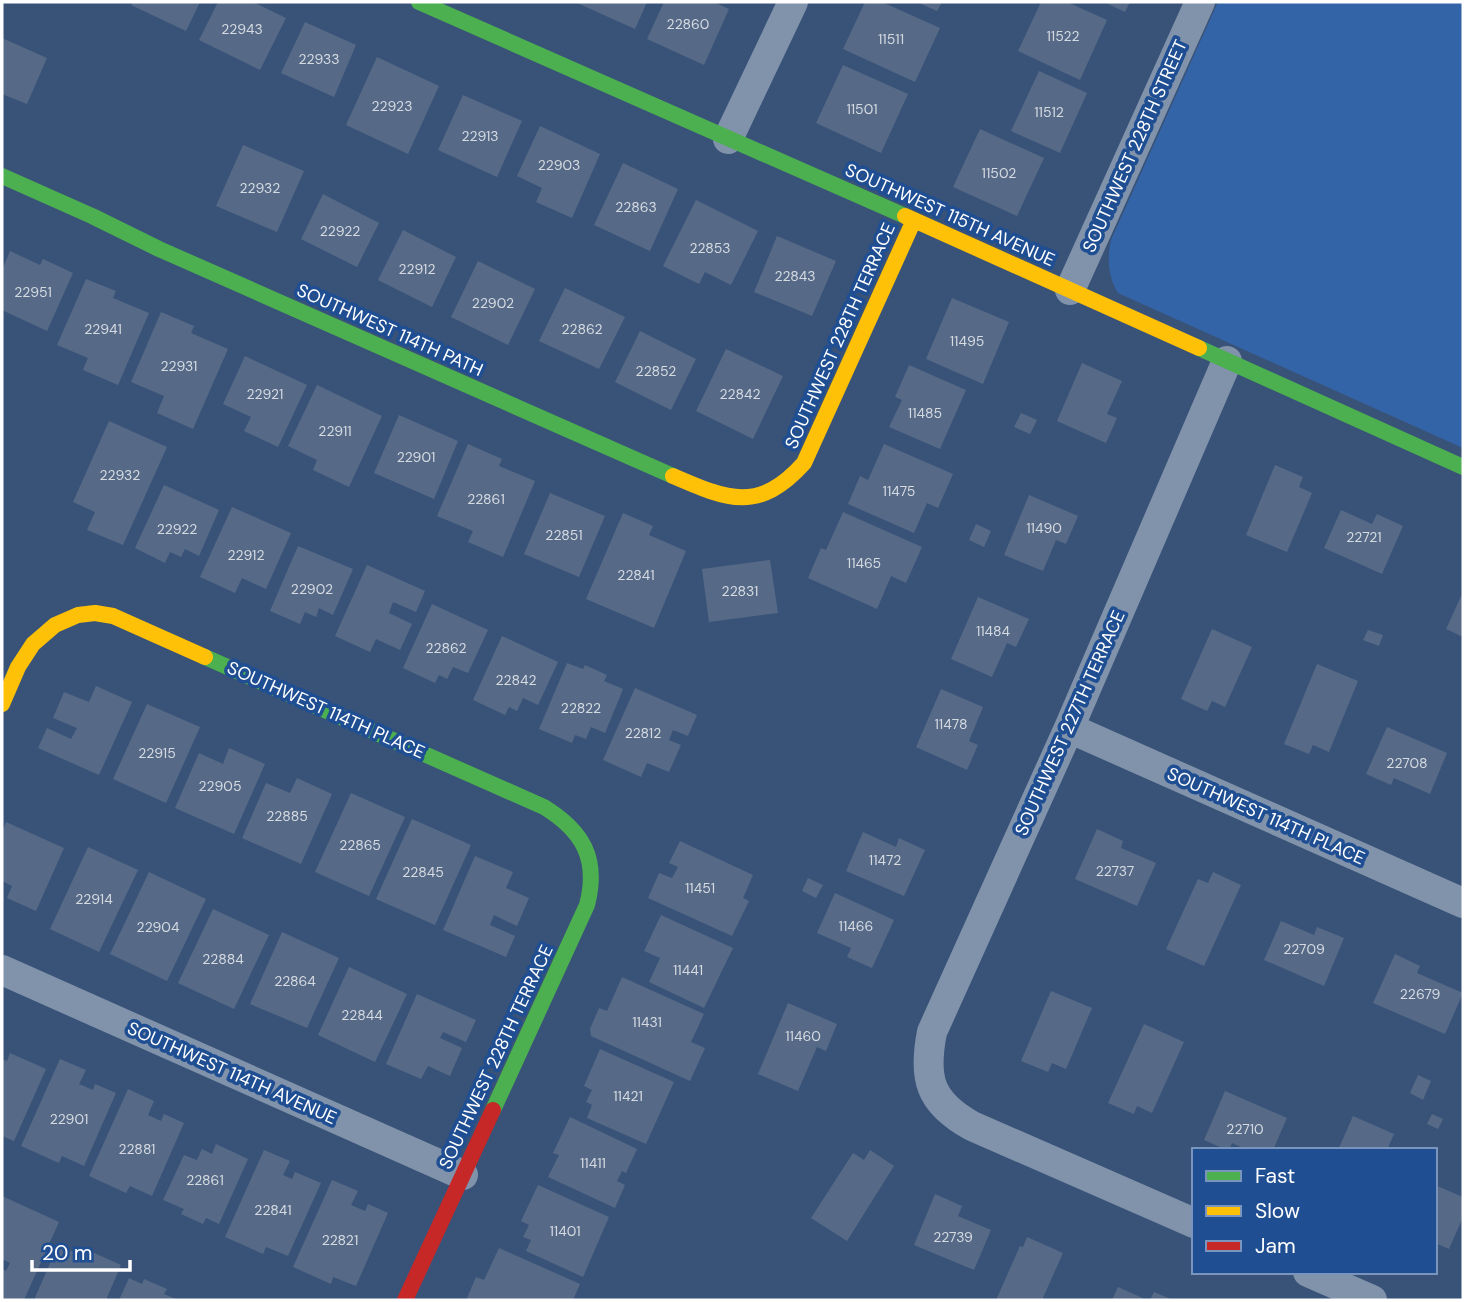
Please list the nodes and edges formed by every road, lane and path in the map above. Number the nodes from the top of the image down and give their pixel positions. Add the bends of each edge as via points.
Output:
1 (419, 2) edge
2 (793, 2) edge
3 (1200, 2) edge
4 (729, 139) junction
5 (2, 176) edge
6 (914, 220) junction
7 (1070, 290) junction
8 (1227, 361) junction
9 (1463, 467) edge
10 (767, 493) joint
11 (2, 704) edge
12 (1069, 728) junction
13 (573, 829) joint
14 (1463, 903) edge
15 (2, 970) edge
16 (463, 1175) junction
17 (1192, 1222) edge
18 (1313, 1274) edge
19 (405, 1300) edge
20 (1372, 1300) edge

1 - 4 street, SOUTHWEST 115TH AVENUE
2 - 4 street
3 - 7 street, SOUTHWEST 228TH STREET
4 - 6 street, SOUTHWEST 115TH AVENUE
5 - 10 street, SOUTHWEST 114TH PATH via 704,489 737,498
6 - 7 street, SOUTHWEST 115TH AVENUE
6 - 10 street, SOUTHWEST 228TH TERRACE via 804,463 787,482
7 - 8 street, SOUTHWEST 115TH AVENUE
8 - 9 street, SOUTHWEST 115TH AVENUE
8 - 12 street, SOUTHWEST 227TH TERRACE
11 - 13 street, SOUTHWEST 114TH PLACE via 32,644 55,625 91,612 113,616 544,807
12 - 14 street, SOUTHWEST 114TH PLACE
12 - 17 street, SOUTHWEST 227TH TERRACE via 932,1031 927,1064 931,1087 949,1111 972,1126
13 - 16 street, SOUTHWEST 228TH TERRACE via 593,871 591,894
15 - 16 street, SOUTHWEST 114TH AVENUE
16 - 19 street, SOUTHWEST 228TH TERRACE
18 - 20 street

